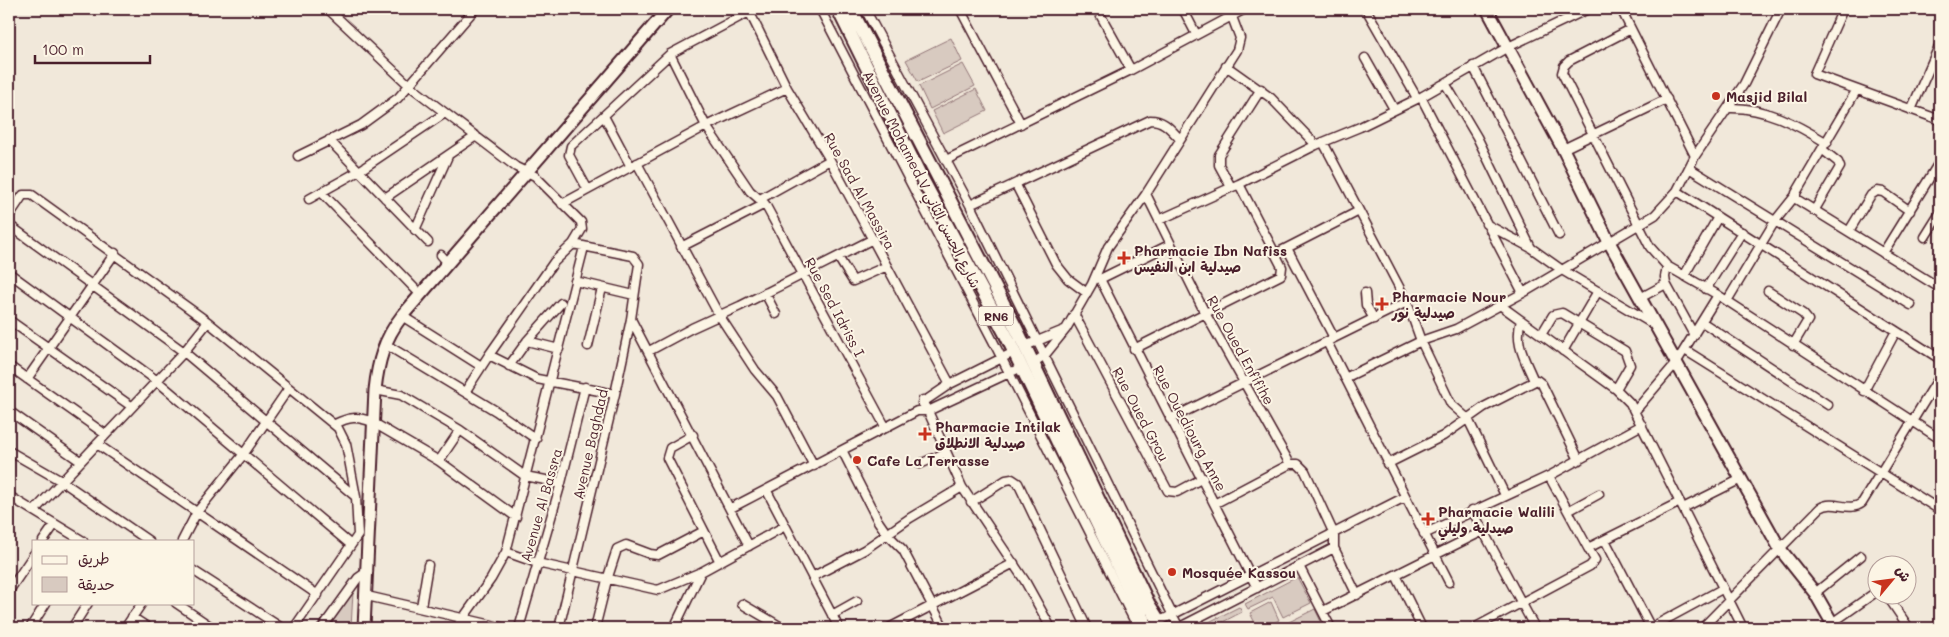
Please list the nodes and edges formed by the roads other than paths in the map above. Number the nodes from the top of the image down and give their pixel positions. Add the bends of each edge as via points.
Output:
1 (328, 9) edge
2 (475, 9) edge
3 (668, 9) edge
4 (740, 9) edge
5 (820, 9) edge
6 (838, 9) edge
7 (851, 9) edge
8 (865, 9) edge
9 (960, 9) edge
10 (1097, 9) edge
11 (1183, 9) edge
12 (1229, 9) edge
13 (1245, 9) edge
14 (1366, 9) edge
15 (1487, 9) edge
16 (1588, 9) edge
17 (1621, 9) edge
18 (1781, 9) edge
19 (1843, 9) edge
20 (749, 10) edge
21 (1232, 17) junction
22 (732, 21) junction
23 (1631, 30) junction
24 (1196, 34) junction
25 (1940, 44) edge
26 (1508, 47) junction
27 (670, 54) junction
28 (1365, 58) dead end
29 (1226, 66) junction
30 (1473, 66) junction
31 (1131, 70) junction
32 (1445, 83) junction
33 (410, 86) junction
34 (787, 88) junction
35 (1261, 89) junction
36 (1856, 91) junction
37 (1419, 97) junction
38 (1667, 99) junction
39 (1728, 108) junction
40 (1394, 109) junction
41 (1911, 110) junction
42 (445, 113) junction
43 (604, 116) junction
44 (1940, 120) edge
45 (1022, 124) junction
46 (706, 126) junction
47 (1594, 134) junction
48 (476, 136) junction
49 (329, 140) junction
50 (1180, 140) junction
51 (1319, 143) junction
52 (1827, 143) junction
53 (1563, 149) junction
54 (1822, 150) junction
55 (448, 155) junction
56 (298, 156) dead end
57 (1696, 156) junction
58 (830, 160) junction
59 (946, 160) junction
60 (1940, 161) edge
61 (634, 165) junction
62 (1689, 168) junction
63 (359, 171) junction
64 (526, 171) junction
65 (1016, 185) junction
66 (1235, 185) junction
67 (588, 190) junction
68 (1678, 191) junction
69 (322, 192) junction
70 (1146, 194) junction
71 (1795, 196) junction
72 (385, 198) junction
73 (309, 200) dead end
74 (762, 202) junction
75 (562, 204) junction
76 (970, 205) junction
77 (1359, 211) junction
78 (1814, 211) junction
79 (1910, 211) junction
80 (1940, 213) edge
81 (9, 216) edge
82 (1718, 217) junction
83 (1159, 220) junction
84 (1776, 222) junction
85 (1486, 224) junction
86 (9, 225) edge
87 (1639, 226) junction
88 (416, 230) junction
89 (1849, 231) junction
90 (1742, 232) junction
91 (1559, 235) dead end
92 (1925, 237) dead end
93 (873, 239) junction
94 (428, 242) dead end
95 (1609, 242) junction
96 (573, 244) junction
97 (1171, 244) junction
98 (1762, 245) junction
99 (584, 247) junction
100 (681, 248) junction
101 (1287, 248) junction
102 (1531, 248) junction
103 (115, 253) junction
104 (1883, 253) junction
105 (1275, 254) junction
106 (838, 257) junction
107 (887, 266) junction
108 (1667, 266) junction
109 (1562, 270) junction
110 (9, 273) edge
111 (802, 274) junction
112 (1684, 276) junction
113 (1098, 278) junction
114 (575, 281) junction
115 (1666, 284) junction
116 (93, 285) junction
117 (602, 288) junction
118 (1940, 288) edge
119 (1706, 289) junction
120 (1598, 291) junction
121 (1768, 291) dead end
122 (765, 293) junction
123 (1087, 293) junction
124 (1365, 293) dead end
125 (1522, 293) junction
126 (421, 295) junction
127 (634, 296) junction
128 (1718, 296) junction
129 (1640, 298) junction
130 (561, 302) dead end
131 (1407, 302) junction
132 (1727, 302) junction
133 (1500, 305) junction
134 (1910, 305) dead end
135 (1205, 313) junction
136 (776, 314) dead end
137 (1074, 314) junction
138 (719, 315) junction
139 (402, 316) junction
140 (69, 319) junction
141 (631, 319) junction
142 (1374, 319) junction
143 (9, 320) edge
144 (1521, 320) junction
145 (208, 322) junction
146 (1579, 322) junction
147 (1702, 322) junction
148 (1654, 324) junction
149 (1066, 329) junction
150 (1896, 331) junction
151 (1541, 335) junction
152 (1694, 335) junction
153 (1037, 339) junction
154 (1330, 340) junction
155 (526, 341) junction
156 (1420, 341) junction
157 (385, 344) junction
158 (1793, 345) junction
159 (588, 346) dead end
160 (49, 348) junction
161 (559, 349) junction
162 (1019, 349) junction
163 (1134, 349) junction
164 (1685, 350) junction
165 (650, 351) junction
166 (1563, 351) junction
167 (184, 352) junction
168 (489, 355) junction
169 (1045, 355) junction
170 (1001, 358) junction
171 (1940, 359) edge
172 (1676, 363) junction
173 (1027, 365) junction
174 (9, 366) edge
175 (481, 366) junction
176 (509, 366) junction
177 (1009, 374) junction
178 (1940, 376) edge
179 (1345, 378) junction
180 (27, 379) junction
181 (156, 380) junction
182 (1534, 381) junction
183 (550, 382) junction
184 (950, 384) junction
185 (1245, 384) junction
186 (585, 387) junction
187 (290, 388) junction
188 (1616, 389) junction
189 (375, 390) junction
190 (1864, 391) junction
191 (465, 392) junction
192 (615, 394) junction
193 (923, 400) junction
194 (1828, 405) dead end
195 (131, 406) junction
196 (1635, 410) junction
197 (9, 411) edge
198 (917, 411) junction
199 (928, 411) junction
200 (1170, 419) junction
201 (1468, 419) junction
202 (266, 422) junction
203 (372, 422) junction
204 (1912, 422) junction
205 (335, 424) junction
206 (1642, 426) junction
207 (886, 428) junction
208 (460, 430) junction
209 (106, 434) junction
210 (692, 435) junction
211 (536, 439) junction
212 (1940, 439) edge
213 (97, 444) junction
214 (9, 451) edge
215 (843, 452) junction
216 (243, 454) junction
217 (945, 454) junction
218 (1579, 460) junction
219 (80, 461) junction
220 (439, 461) junction
221 (920, 464) dead end
222 (1290, 464) junction
223 (1387, 464) junction
224 (814, 466) junction
225 (1880, 472) junction
226 (525, 476) junction
227 (1549, 476) junction
228 (1203, 478) junction
229 (1741, 479) junction
230 (63, 482) junction
231 (560, 484) junction
232 (962, 488) junction
233 (767, 491) junction
234 (1599, 494) dead end
235 (1505, 495) junction
236 (9, 496) edge
237 (356, 496) junction
238 (1405, 497) junction
239 (972, 502) junction
240 (1216, 503) junction
241 (1681, 505) junction
242 (731, 508) junction
243 (1472, 510) junction
244 (1940, 510) edge
245 (34, 511) junction
246 (1568, 511) junction
247 (197, 512) junction
248 (516, 517) junction
249 (55, 524) junction
250 (785, 526) junction
251 (704, 531) junction
252 (1484, 531) junction
253 (887, 534) junction
254 (1334, 534) junction
255 (1424, 534) junction
256 (364, 535) junction
257 (44, 540) edge
258 (81, 540) edge
259 (148, 540) edge
260 (183, 540) edge
261 (1604, 540) junction
262 (351, 545) junction
263 (750, 546) junction
264 (1334, 548) junction
265 (1588, 548) junction
266 (1780, 549) junction
267 (506, 552) junction
268 (1435, 556) junction
269 (1861, 556) dead end
270 (32, 557) edge
271 (720, 562) junction
272 (537, 563) junction
273 (1014, 563) junction
274 (428, 565) dead end
275 (1299, 566) junction
276 (368, 571) junction
277 (195, 572) edge
278 (573, 572) junction
279 (701, 572) junction
280 (1251, 575) junction
281 (1396, 575) junction
282 (812, 577) junction
283 (607, 580) junction
284 (1449, 582) dead end
285 (1257, 588) junction
286 (1722, 589) junction
287 (9, 591) edge
288 (1815, 594) junction
289 (318, 595) junction
290 (1357, 595) junction
291 (367, 596) junction
292 (1866, 600) edge
293 (1729, 601) junction
294 (857, 602) dead end
295 (1521, 603) junction
296 (45, 604) edge
297 (87, 604) edge
298 (141, 604) edge
299 (177, 604) edge
300 (742, 604) dead end
301 (1893, 604) edge
302 (932, 606) junction
303 (421, 607) junction
304 (1323, 611) junction
305 (832, 615) junction
306 (1173, 616) junction
307 (132, 617) junction
308 (463, 619) junction
309 (487, 626) edge
310 (1153, 626) edge
311 (1834, 626) edge
312 (30, 628) edge
313 (72, 628) edge
314 (125, 628) edge
315 (149, 628) edge
316 (213, 628) edge
317 (282, 628) edge
318 (294, 628) edge
319 (322, 628) edge
320 (364, 628) edge
321 (456, 628) edge
322 (505, 628) edge
323 (519, 628) edge
324 (560, 628) edge
325 (595, 628) edge
326 (674, 628) edge
327 (783, 628) edge
328 (839, 628) edge
329 (889, 628) edge
330 (944, 628) edge
331 (1051, 628) edge
332 (1087, 628) edge
333 (1179, 628) edge
334 (1331, 628) edge
335 (1422, 628) edge
336 (1474, 628) edge
337 (1535, 628) edge
338 (1650, 628) edge
339 (1702, 628) edge
340 (1743, 628) edge
341 (1909, 628) edge

1 - 33 street
2 - 33 street
3 - 64 main road
4 - 22 street
5 - 170 street, Avenue Mohamed V شارع الحسن الثاني
6 - 162 main road, RN6 via 919,173
7 - 162 main road, RN6
8 - 59 street
9 - 45 street
10 - 31 street
11 - 24 street
12 - 21 street
13 - 21 street
14 - 37 street
15 - 26 main road
16 - 26 street
17 - 23 street
18 - 39 street via 1744,84
19 - 36 street via 1814,74
20 - 22 street
20 - 34 street, Rue Sad Al Massira
21 - 24 street
21 - 29 street via 1240,44
22 - 27 street
23 - 38 street
23 - 47 street via 1564,66 1562,73 1567,85
24 - 31 street
25 - 41 street
26 - 30 street
26 - 53 main road
27 - 43 street
27 - 46 street, Rue Sed Idriss I
28 - 40 street
29 - 35 street
29 - 50 street
30 - 32 street
30 - 91 street
31 - 45 street
32 - 37 street
32 - 102 street via 1477,137
33 - 42 street
33 - 49 street via 361,125
34 - 46 street
34 - 58 street, Rue Sad Al Massira
35 - 51 street
35 - 66 street via 1219,155 1219,165
36 - 41 street
36 - 52 street
37 - 40 street
37 - 85 street
38 - 47 street
38 - 57 street
39 - 52 street via 1773,115
39 - 57 street
40 - 51 street
41 - 44 street
42 - 48 street
42 - 63 street
43 - 61 street
43 - 67 street via 569,149 569,156
45 - 59 street
46 - 61 street
46 - 74 street, Rue Sed Idriss I via 750,192
47 - 53 street
47 - 87 street
48 - 55 street
48 - 64 street
49 - 56 street
49 - 63 street
50 - 65 street via 1166,124 1150,120
50 - 70 street
51 - 66 street
51 - 77 street
52 - 54 street
53 - 95 main road
54 - 71 street
54 - 78 street via 1838,162 1840,168
55 - 72 street
55 - 88 street
57 - 62 street
58 - 74 street
58 - 93 street, Rue Sad Al Massira
59 - 76 street
60 - 79 street
61 - 67 street
61 - 100 street
62 - 68 street
62 - 84 street
63 - 69 street
63 - 72 street
64 - 75 street
64 - 126 main road via 444,259
65 - 76 street
65 - 123 street via 1056,264 1068,279
66 - 83 street
66 - 105 street
67 - 75 street
68 - 82 street
68 - 87 street
69 - 73 street
69 - 126 street
70 - 83 street, Rue Oued Enfifihe
70 - 113 street via 1108,247
71 - 78 street
71 - 84 street
72 - 88 street
74 - 100 street
74 - 111 street, Rue Sed Idriss I
75 - 96 street via 582,225
76 - 153 street
77 - 101 street
77 - 131 street
78 - 89 street
79 - 89 street via 1877,191
79 - 104 street
80 - 92 street
81 - 103 street via 22,197 30,194
82 - 90 street
82 - 112 street
83 - 97 street, Rue Oued Enfifihe
84 - 98 street
84 - 134 street
85 - 102 street
85 - 125 street
86 - 116 street
87 - 95 street
87 - 108 street via 1650,247
88 - 94 street
89 - 104 street
90 - 98 street
90 - 119 street
93 - 106 street
93 - 107 street, Rue Sad Al Massira
95 - 109 street
95 - 129 main road
96 - 99 street
96 - 168 street via 554,262
97 - 113 street
97 - 135 street, Rue Oued Enfifihe
98 - 132 street
98 - 150 street
99 - 114 street
99 - 127 street, Avenue Baghdad via 633,256 639,264
100 - 138 street
101 - 105 street
101 - 154 street
102 - 109 street
103 - 116 street
103 - 145 street
104 - 118 street
105 - 135 street via 1283,271 1279,276
106 - 107 street via 853,282
106 - 111 street
107 - 184 street, Rue Sad Al Massira
108 - 112 street
108 - 115 street
109 - 120 street
109 - 125 street
110 - 140 street
111 - 122 street
111 - 207 street, Rue Sed Idriss I
112 - 119 street
113 - 123 street
113 - 163 street, Rue Ouediourg Anne
114 - 117 street
114 - 161 street
115 - 129 street
115 - 152 street
116 - 140 street
116 - 167 street
117 - 127 street
117 - 159 street
119 - 128 street
120 - 146 street
120 - 148 street
121 - 158 street via 1808,320
122 - 136 street
122 - 138 street
123 - 137 street
124 - 142 street via 1366,306
125 - 133 street
126 - 139 main road
127 - 141 street, Avenue Baghdad
128 - 132 street
128 - 147 street
129 - 148 main road
130 - 155 street
131 - 142 street
131 - 156 street
132 - 158 street
133 - 144 street
133 - 156 street via 1456,329
135 - 163 street
135 - 185 street, Rue Oued Enfifihe
137 - 149 street
137 - 228 street, Rue Oued Grou via 1168,491 1177,492
138 - 165 street
138 - 224 street via 755,370 777,396
139 - 157 main road
139 - 175 street
140 - 160 street
140 - 181 street
141 - 165 street
141 - 192 street, Avenue Baghdad
142 - 154 street
143 - 160 street
144 - 151 street
144 - 182 street via 1518,341
145 - 167 street
145 - 187 street
146 - 151 street via 1557,312
146 - 166 street
146 - 188 street via 1625,351 1629,358 1630,365
147 - 152 street
147 - 194 street
148 - 172 main road
149 - 153 street
149 - 169 street
150 - 171 street
150 - 190 street
151 - 166 street
152 - 164 street
153 - 162 street
153 - 169 street
154 - 179 street
154 - 185 street
155 - 161 street
155 - 176 street
156 - 179 street
156 - 201 street via 1451,404
157 - 189 main road via 377,368
157 - 191 street
158 - 190 street
160 - 180 street
160 - 195 street
161 - 183 street
162 - 170 street
162 - 173 main road, RN6
163 - 200 street, Rue Ouediourg Anne
164 - 172 street
164 - 225 street
165 - 210 street
166 - 188 street
167 - 181 street
167 - 202 street
168 - 175 street
168 - 176 street
169 - 173 street
169 - 306 street
170 - 177 street, Avenue Mohamed V شارع الحسن الثاني
170 - 184 street
172 - 196 street
172 - 229 main road
173 - 177 street
173 - 310 main road, RN6
174 - 180 street
175 - 191 street
176 - 183 street
177 - 199 street
177 - 310 street, Avenue Mohamed V شارع الحسن الثاني
178 - 204 street
179 - 223 street
180 - 209 street
181 - 195 street
181 - 216 street
182 - 201 street
182 - 218 street via 1542,384
183 - 186 street
183 - 211 street
184 - 193 street
185 - 200 street
185 - 222 street, Rue Oued Enfifihe
186 - 192 street
186 - 231 street, Avenue Al Bassra
187 - 202 street
187 - 205 street
188 - 196 street
189 - 203 main road
189 - 208 street via 401,395
190 - 204 street
191 - 211 street
192 - 278 street, Avenue Baghdad
193 - 198 street
193 - 199 street
195 - 209 street
196 - 206 street
197 - 219 street
198 - 199 street
198 - 207 street
199 - 217 street
200 - 228 street, Rue Ouediourg Anne
201 - 223 street via 1443,436
201 - 235 street
202 - 216 street
202 - 237 street
203 - 205 street via 348,417
203 - 220 street
203 - 256 main road
204 - 212 street
204 - 225 street
205 - 237 street via 346,444
206 - 218 street
206 - 241 street
207 - 215 street
208 - 220 street
208 - 226 street
209 - 213 street
210 - 242 street
210 - 251 street via 670,448 667,458
211 - 226 street
213 - 219 street
213 - 247 street
214 - 230 street
215 - 224 street
215 - 253 street
216 - 247 street
216 - 262 street
217 - 221 street
217 - 232 street
218 - 227 street
219 - 230 street
220 - 248 street
222 - 240 street
222 - 254 street via 1298,464 1305,472
223 - 238 street
224 - 233 street
225 - 244 street
225 - 266 street via 1862,503 1853,508 1832,504 1824,506
226 - 231 street
226 - 248 street
227 - 235 street
227 - 246 street
228 - 240 street, Rue Ouediourg Anne
229 - 241 street
229 - 266 main road
230 - 245 street
230 - 259 street
231 - 272 street, Avenue Al Bassra
232 - 239 street
232 - 253 street
233 - 242 street
233 - 250 street
234 - 246 street
235 - 243 street
236 - 245 street
237 - 256 street
238 - 254 street
238 - 255 street
239 - 273 street
239 - 332 street via 1006,480 1018,483
240 - 280 street, Rue Ouediourg Anne
241 - 261 street
241 - 286 street
242 - 263 street
243 - 252 street
243 - 255 street
245 - 249 street
246 - 265 street
247 - 260 street
247 - 289 street
248 - 267 street
249 - 257 street
249 - 258 street
250 - 263 street
250 - 282 street
251 - 271 street
251 - 283 street via 658,555 623,546 614,554
252 - 268 street
252 - 295 street
253 - 282 street
253 - 302 street via 903,550
254 - 264 street
254 - 280 street
255 - 268 street
256 - 262 street
256 - 276 main road
261 - 265 street
261 - 338 street
262 - 289 street
263 - 271 street
264 - 275 street
264 - 290 street
265 - 295 street via 1594,564
266 - 288 main road
266 - 293 street
267 - 272 street
267 - 308 street via 492,579
268 - 281 street
268 - 284 street
269 - 288 street
270 - 287 street
271 - 279 street
272 - 278 street
272 - 323 street, Avenue Al Bassra
273 - 302 street
273 - 331 street
274 - 303 street
275 - 285 street
275 - 304 street
276 - 291 main road
276 - 319 street via 358,578
277 - 317 street
278 - 283 street
278 - 324 street, Avenue Baghdad
279 - 283 street via 658,590
279 - 326 street
280 - 285 street, Rue Ouediourg Anne
280 - 306 street
281 - 290 street
281 - 335 street
282 - 305 street
283 - 325 street
285 - 333 street
286 - 293 street
286 - 338 street
288 - 311 main road
289 - 318 street
290 - 304 street
291 - 303 street
291 - 320 main road
292 - 311 street
293 - 339 street
293 - 340 street
294 - 305 street
295 - 336 street
295 - 337 street
296 - 312 street
297 - 313 street
298 - 307 street
299 - 316 street
300 - 327 street
301 - 341 street
302 - 329 street
302 - 330 street
303 - 308 street
304 - 334 street
305 - 328 street
306 - 310 street
306 - 333 street
307 - 314 street
307 - 315 street
308 - 309 street
308 - 321 street
309 - 322 street

